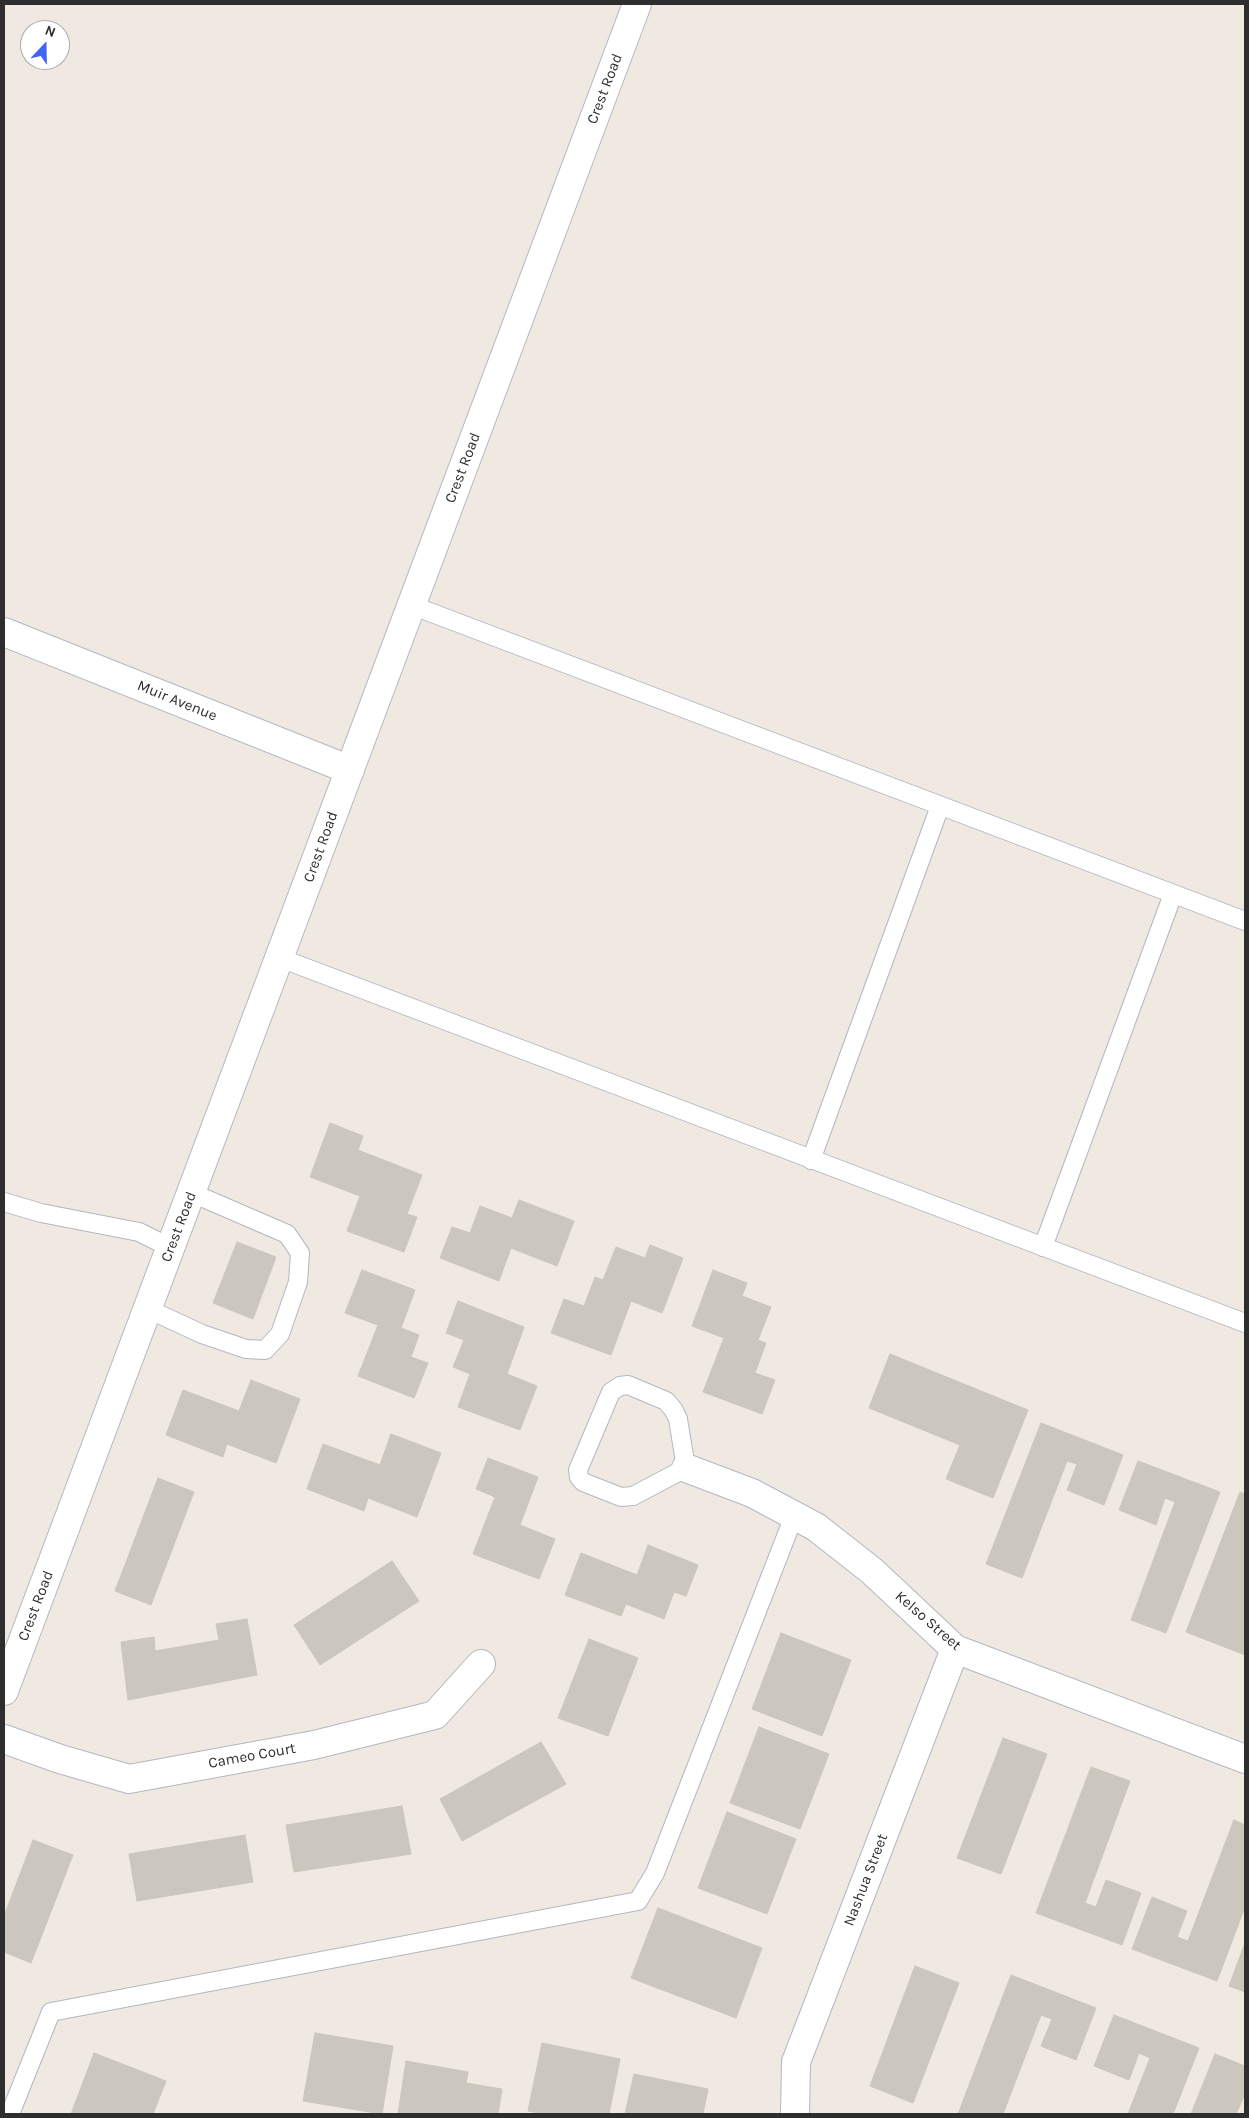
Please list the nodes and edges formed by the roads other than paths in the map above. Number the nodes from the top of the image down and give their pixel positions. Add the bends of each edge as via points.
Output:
1 (637, 4) edge
2 (411, 605) junction
3 (4, 632) edge
4 (350, 770) junction
5 (940, 806) junction
6 (1173, 894) junction
7 (1245, 921) edge
8 (280, 958) junction
9 (811, 1160) junction
10 (192, 1193) junction
11 (4, 1202) edge
12 (1044, 1247) junction
13 (171, 1248) junction
14 (148, 1310) junction
15 (1245, 1324) edge
16 (686, 1468) junction
17 (794, 1516) junction
18 (955, 1649) junction
19 (481, 1664) dead end
20 (4, 1691) edge
21 (4, 1739) edge
22 (1245, 1759) edge
23 (10, 2114) edge
24 (795, 2114) edge

1 - 2 street, Crest Road
2 - 4 street, Crest Road
2 - 5 lane
3 - 4 street, Muir Avenue
4 - 8 street, Crest Road
5 - 6 lane
5 - 9 lane
6 - 7 lane
6 - 12 lane
8 - 9 lane
8 - 10 street, Crest Road
9 - 12 lane
10 - 13 street, Crest Road
10 - 14 lane via 287,1234 300,1253 298,1282 280,1334 264,1350 246,1349
11 - 13 lane via 41,1213 139,1232
12 - 15 lane
13 - 14 street, Crest Road
14 - 20 street, Crest Road
16 - 16 lane via 633,1496 621,1497 584,1482 578,1470 611,1392 628,1384 666,1401 674,1409
16 - 17 street, Kelso Street via 752,1493
17 - 18 street, Kelso Street via 816,1528 872,1572
17 - 23 lane via 655,1873 638,1900 51,2012
18 - 22 street, Kelso Street
18 - 24 street, Nashua Street via 796,2062
19 - 21 street, Cameo Court via 435,1715 314,1745 129,1779

